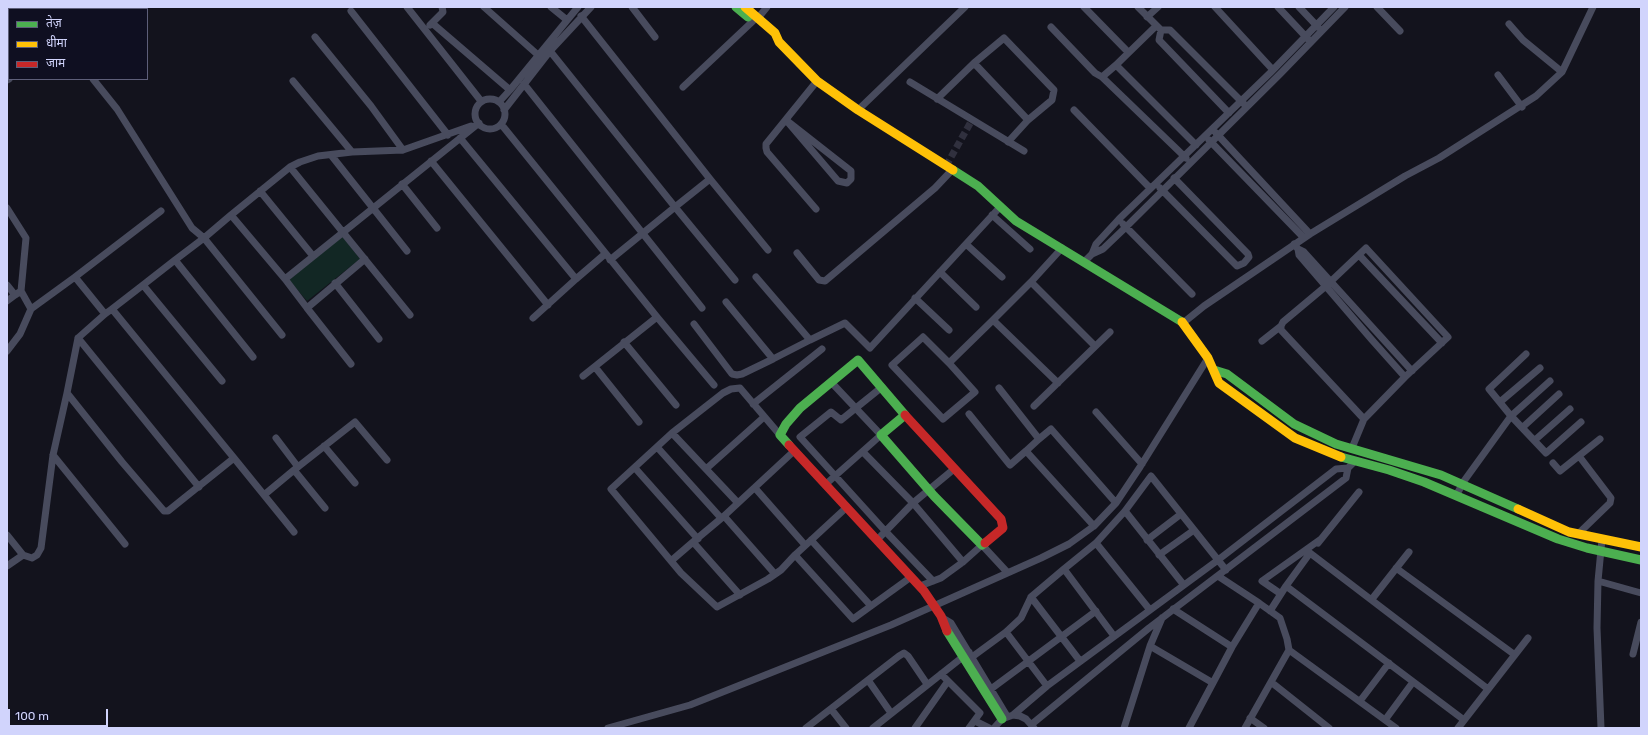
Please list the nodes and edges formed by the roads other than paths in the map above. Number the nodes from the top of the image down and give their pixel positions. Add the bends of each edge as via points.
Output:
1 (407, 7) edge
2 (442, 7) edge
3 (484, 7) edge
4 (551, 7) edge
5 (578, 7) edge
6 (591, 7) edge
7 (632, 7) edge
8 (736, 7) edge
9 (745, 7) edge
10 (767, 7) edge
11 (965, 7) edge
12 (1084, 7) edge
13 (1138, 7) edge
14 (1158, 7) edge
15 (1215, 7) edge
16 (1278, 7) edge
17 (1299, 7) edge
18 (1334, 7) edge
19 (1345, 7) edge
20 (1377, 7) edge
21 (1593, 7) edge
22 (352, 11) dead end
23 (581, 16) junction
24 (1147, 17) junction
25 (567, 20) junction
26 (755, 20) junction
27 (432, 22) junction
28 (1509, 24) dead end
29 (1316, 25) junction
30 (1051, 27) dead end
31 (1159, 28) junction
32 (425, 29) junction
33 (1322, 31) junction
34 (1400, 31) dead end
35 (1305, 36) junction
36 (315, 37) dead end
37 (655, 37) dead end
38 (1312, 42) junction
39 (550, 50) junction
40 (1128, 52) junction
41 (538, 55) junction
42 (974, 63) junction
43 (1116, 65) junction
44 (1273, 70) junction
45 (1562, 72) junction
46 (1498, 75) dead end
47 (1102, 77) junction
48 (93, 80) edge
49 (293, 81) dead end
50 (817, 81) junction
51 (910, 82) dead end
52 (524, 84) junction
53 (683, 87) dead end
54 (510, 90) junction
55 (938, 99) junction
56 (481, 101) junction
57 (1240, 101) junction
58 (499, 102) junction
59 (1246, 107) junction
60 (1522, 107) junction
61 (504, 110) junction
62 (858, 110) junction
63 (1074, 110) dead end
64 (1229, 113) junction
65 (786, 120) junction
66 (1028, 120) junction
67 (479, 123) junction
68 (501, 124) junction
69 (1212, 129) junction
70 (448, 135) junction
71 (1205, 136) junction
72 (1218, 136) junction
73 (460, 138) junction
74 (1008, 142) junction
75 (1211, 143) junction
76 (1196, 144) junction
77 (403, 150) junction
78 (1024, 151) dead end
79 (352, 152) junction
80 (331, 155) junction
81 (1184, 156) junction
82 (431, 161) junction
83 (1190, 163) junction
84 (290, 167) junction
85 (952, 170) junction
86 (1174, 178) junction
87 (710, 179) junction
88 (402, 184) junction
89 (1152, 185) junction
90 (1162, 190) junction
91 (260, 191) junction
92 (675, 207) junction
93 (1000, 207) junction
94 (7, 208) edge
95 (373, 208) junction
96 (816, 209) dead end
97 (162, 211) dead end
98 (231, 214) junction
99 (992, 215) junction
100 (1119, 219) junction
101 (1126, 227) junction
102 (437, 228) dead end
103 (343, 232) junction
104 (642, 233) junction
105 (1310, 234) junction
106 (204, 238) junction
107 (1304, 238) junction
108 (966, 244) junction
109 (1296, 246) junction
110 (1062, 248) junction
111 (1030, 249) dead end
112 (768, 250) dead end
113 (407, 251) dead end
114 (797, 253) dead end
115 (1092, 254) junction
116 (313, 256) junction
117 (607, 257) junction
118 (365, 259) junction
119 (174, 260) junction
120 (1084, 262) junction
121 (940, 272) junction
122 (75, 277) junction
123 (756, 277) dead end
124 (1002, 277) dead end
125 (285, 278) junction
126 (576, 279) junction
127 (735, 280) dead end
128 (1031, 282) junction
129 (335, 283) junction
130 (1328, 284) junction
131 (7, 285) edge
132 (143, 285) junction
133 (18, 293) junction
134 (1192, 294) dead end
135 (915, 298) junction
136 (7, 301) edge
137 (726, 302) dead end
138 (548, 305) junction
139 (307, 308) junction
140 (702, 308) dead end
141 (976, 308) dead end
142 (31, 309) junction
143 (112, 309) junction
144 (105, 314) junction
145 (410, 315) dead end
146 (657, 317) junction
147 (533, 318) dead end
148 (993, 320) junction
149 (1183, 323) junction
150 (694, 324) dead end
151 (1281, 326) junction
152 (949, 330) dead end
153 (1110, 332) dead end
154 (282, 335) dead end
155 (78, 338) junction
156 (379, 338) dead end
157 (810, 340) junction
158 (1262, 341) dead end
159 (624, 342) junction
160 (1095, 346) junction
161 (822, 349) dead end
162 (7, 351) edge
163 (1526, 354) dead end
164 (253, 357) dead end
165 (1208, 358) junction
166 (773, 359) junction
167 (949, 363) junction
168 (351, 364) dead end
169 (595, 367) junction
170 (1540, 368) dead end
171 (1214, 370) junction
172 (1412, 371) junction
173 (583, 376) dead end
174 (1405, 377) junction
175 (222, 381) dead end
176 (1550, 381) dead end
177 (831, 382) junction
178 (1058, 383) junction
179 (714, 385) dead end
180 (882, 387) junction
181 (999, 388) dead end
182 (67, 393) junction
183 (1559, 394) dead end
184 (1500, 402) junction
185 (753, 404) junction
186 (676, 405) dead end
187 (1034, 406) dead end
188 (855, 407) junction
189 (1570, 408) dead end
190 (1096, 412) dead end
191 (969, 414) dead end
192 (905, 415) junction
193 (1511, 416) junction
194 (764, 417) junction
195 (1364, 419) junction
196 (639, 422) dead end
197 (1582, 422) dead end
198 (1522, 427) junction
199 (672, 433) junction
200 (780, 435) junction
201 (881, 435) junction
202 (800, 437) junction
203 (276, 438) dead end
204 (1039, 439) junction
205 (1600, 439) dead end
206 (1535, 440) junction
207 (324, 446) junction
208 (657, 448) junction
209 (1352, 448) junction
210 (793, 449) junction
211 (1026, 451) junction
212 (864, 452) junction
213 (53, 454) junction
214 (1579, 456) junction
215 (234, 458) junction
216 (387, 460) dead end
217 (1355, 461) junction
218 (1553, 463) dead end
219 (1142, 464) junction
220 (635, 468) junction
221 (1348, 468) junction
222 (296, 469) junction
223 (706, 469) junction
224 (954, 469) junction
225 (836, 476) junction
226 (355, 482) dead end
227 (826, 484) junction
228 (1463, 484) junction
229 (199, 487) junction
230 (754, 488) junction
231 (929, 491) junction
232 (1359, 492) dead end
233 (264, 495) junction
234 (1456, 496) junction
235 (738, 503) junction
236 (913, 503) junction
237 (1116, 503) junction
238 (847, 507) junction
239 (325, 508) dead end
240 (1124, 511) junction
241 (1181, 514) junction
242 (722, 518) junction
243 (1094, 526) junction
244 (1194, 530) junction
245 (294, 532) dead end
246 (886, 532) junction
247 (1578, 534) junction
248 (7, 535) edge
249 (1602, 539) junction
250 (695, 540) junction
251 (877, 540) junction
252 (1147, 540) junction
253 (1321, 540) junction
254 (808, 542) junction
255 (1096, 543) junction
256 (125, 544) dead end
257 (982, 545) junction
258 (1641, 547) edge
259 (1600, 551) junction
260 (1409, 552) dead end
261 (1310, 553) junction
262 (23, 555) junction
263 (795, 555) junction
264 (1159, 555) junction
265 (1218, 560) junction
266 (1641, 560) edge
267 (671, 561) junction
268 (963, 562) junction
269 (7, 566) edge
270 (1396, 568) junction
271 (1064, 570) junction
272 (1226, 570) junction
273 (1007, 572) junction
274 (775, 574) junction
275 (1218, 576) junction
276 (911, 577) junction
277 (933, 581) junction
278 (1598, 581) junction
279 (1183, 584) junction
280 (920, 586) junction
281 (1286, 586) junction
282 (1641, 593) edge
283 (1281, 594) junction
284 (740, 595) junction
285 (1032, 596) junction
286 (1372, 599) junction
287 (1259, 603) junction
288 (871, 606) junction
289 (934, 606) junction
290 (1173, 609) junction
291 (1150, 610) junction
292 (1270, 611) junction
293 (1096, 612) junction
294 (1140, 616) junction
295 (1162, 618) junction
296 (1641, 622) edge
297 (1148, 628) junction
298 (1006, 632) junction
299 (1114, 636) junction
300 (1062, 637) junction
301 (1528, 638) dead end
302 (1150, 646) junction
303 (1232, 647) junction
304 (1288, 650) junction
305 (1633, 654) dead end
306 (968, 655) junction
307 (1515, 655) junction
308 (1028, 661) junction
309 (1080, 661) junction
310 (1388, 663) junction
311 (941, 674) junction
312 (868, 680) junction
313 (948, 682) junction
314 (1271, 682) junction
315 (1413, 682) junction
316 (1213, 683) junction
317 (927, 684) junction
318 (1047, 686) junction
319 (991, 689) junction
320 (1488, 689) junction
321 (1360, 701) junction
322 (831, 709) junction
323 (892, 713) junction
324 (1007, 717) junction
325 (1250, 718) junction
326 (1385, 720) junction
327 (1464, 720) junction
328 (974, 721) junction
329 (1033, 726) edge
330 (608, 728) edge
331 (806, 728) edge
332 (846, 728) edge
333 (872, 728) edge
334 (915, 728) edge
335 (969, 728) edge
336 (989, 728) edge
337 (994, 728) edge
338 (1124, 728) edge
339 (1189, 728) edge
340 (1245, 728) edge
341 (1264, 728) edge
342 (1329, 728) edge
343 (1396, 728) edge
344 (1458, 728) edge
345 (1601, 728) edge

1 - 32 street
2 - 27 street via 443,12
3 - 41 street
4 - 25 street
5 - 25 street
6 - 23 street
7 - 37 street
8 - 26 street
9 - 26 street
10 - 26 street
11 - 62 street
12 - 40 street
13 - 24 street
14 - 24 street
15 - 44 street
16 - 35 street
17 - 29 street
18 - 29 street
19 - 33 street
20 - 34 street
21 - 45 street
22 - 70 street
23 - 39 street
23 - 87 street
24 - 31 street
25 - 41 street
26 - 50 street via 775,33 779,42
26 - 53 street
27 - 32 street
27 - 54 street
28 - 45 street via 1523,40
29 - 33 street
29 - 35 street
30 - 47 street via 1095,73
31 - 40 street
31 - 57 street via 1170,30
31 - 64 street via 1160,40
32 - 56 street
33 - 38 street
35 - 38 street
35 - 44 street
36 - 77 street
38 - 59 street
39 - 52 street
39 - 92 street
40 - 43 street
41 - 54 street
42 - 55 street
42 - 66 street
42 - 66 street via 1004,38 1054,90 1052,100
43 - 47 street
43 - 76 street
44 - 57 street
45 - 60 street
46 - 60 street
47 - 81 street
48 - 106 street via 117,109 187,223
49 - 79 street
50 - 62 street
50 - 65 street
51 - 55 street
52 - 61 street
52 - 104 street
54 - 58 street
55 - 74 street
56 - 58 street via 489,99
56 - 67 street via 475,117
57 - 59 street
57 - 64 street
58 - 61 street
59 - 72 street
60 - 105 street
61 - 68 street
62 - 85 street
63 - 89 street
64 - 69 street
65 - 65 street via 838,181 844,171 851,171
65 - 96 street via 766,144 767,152
66 - 74 street
67 - 68 street via 490,129
67 - 70 street
67 - 73 street
68 - 117 street
69 - 71 street
69 - 72 street
70 - 77 street
71 - 75 street
71 - 76 street
72 - 75 street
72 - 105 street
73 - 82 street
73 - 126 street
74 - 78 street
75 - 83 street
75 - 107 street
76 - 81 street
77 - 79 street
79 - 80 street
80 - 84 street via 318,156
80 - 95 street
81 - 83 street
81 - 89 street
82 - 88 street
82 - 138 street
83 - 86 street
84 - 91 street
84 - 103 street
85 - 93 street via 978,186
85 - 114 street via 935,188 825,281 819,280
86 - 90 street
86 - 90 street via 1248,254 1247,260 1237,266
87 - 92 street
87 - 112 street
88 - 95 street
88 - 102 street
89 - 90 street
89 - 100 street
90 - 101 street
91 - 98 street
91 - 116 street
92 - 104 street
92 - 127 street
93 - 99 street
93 - 110 street via 1016,221
94 - 133 street via 26,238
95 - 103 street
95 - 113 street
97 - 122 street
98 - 106 street
98 - 125 street
99 - 108 street
99 - 111 street
100 - 101 street
100 - 115 street via 1096,244
101 - 115 street via 1103,249
101 - 134 street
103 - 116 street
103 - 118 street
104 - 117 street
104 - 140 street
105 - 107 street
106 - 119 street
106 - 154 street
107 - 109 street
108 - 121 street
108 - 124 street
109 - 130 street via 1299,255
109 - 149 street via 1204,306
110 - 120 street
110 - 128 street
115 - 120 street
116 - 125 street
117 - 126 street
117 - 146 street
118 - 129 street
118 - 145 street
119 - 132 street
119 - 164 street
120 - 149 street
121 - 135 street
121 - 141 street
122 - 142 street
122 - 144 street
123 - 157 street
125 - 139 street
126 - 138 street
128 - 148 street
128 - 160 street
129 - 139 street
129 - 156 street
130 - 151 street
130 - 172 street
130 - 172 street via 1366,248 1448,337
130 - 174 street
131 - 133 street
132 - 143 street
132 - 175 street
133 - 136 street
133 - 142 street
135 - 152 street
135 - 157 street via 870,348 845,322
137 - 166 street
138 - 147 street
139 - 168 street
142 - 162 street via 20,334
143 - 144 street
143 - 215 street
144 - 155 street
146 - 159 street
146 - 179 street
148 - 167 street
148 - 178 street
149 - 165 street
150 - 166 street via 732,374 742,374
151 - 158 street
151 - 195 street via 1281,330
153 - 160 street
155 - 182 street
155 - 229 street
157 - 166 street
159 - 169 street
159 - 186 street
160 - 178 street
161 - 185 street
163 - 184 street via 1489,389
165 - 171 street
165 - 219 street
167 - 167 street via 975,392 943,419 892,365 923,337
169 - 173 street
169 - 196 street
170 - 184 street
171 - 209 street via 1227,374 1294,424 1336,444
171 - 217 street via 1219,382 1295,438 1317,449
172 - 174 street
174 - 195 street
176 - 193 street
177 - 180 street via 858,360
177 - 188 street
177 - 200 street via 800,408
178 - 187 street
180 - 188 street
180 - 192 street
181 - 204 street
182 - 213 street
182 - 229 street via 164,511 168,511
183 - 198 street
184 - 193 street
185 - 194 street
185 - 199 street via 740,388 731,389 723,392
188 - 201 street
188 - 202 street via 841,420 831,412 826,414
189 - 206 street
190 - 219 street
191 - 211 street via 1010,465
192 - 201 street
192 - 224 street
193 - 198 street
193 - 228 street
194 - 200 street
194 - 223 street
195 - 209 street
197 - 206 street via 1546,453
198 - 206 street
199 - 208 street
199 - 223 street
200 - 210 street
201 - 212 street
201 - 231 street
202 - 210 street
202 - 225 street
203 - 222 street
204 - 211 street
204 - 237 street via 1051,428
205 - 214 street
207 - 216 street via 355,422
207 - 222 street
207 - 226 street
208 - 220 street
208 - 242 street
209 - 228 street via 1428,470
210 - 227 street
210 - 230 street
211 - 243 street
212 - 225 street
212 - 236 street
213 - 256 street
213 - 262 street via 41,548 37,556 32,558
214 - 218 street via 1560,471
214 - 247 street via 1611,498
215 - 229 street
215 - 233 street
217 - 221 street
217 - 234 street via 1424,482
219 - 237 street
220 - 250 street
220 - 267 street via 611,489
221 - 265 street via 1336,469
221 - 272 street via 1346,478
222 - 233 street
222 - 239 street
223 - 235 street
224 - 231 street
224 - 257 street via 1003,523 1003,528
225 - 227 street
225 - 246 street
227 - 238 street
228 - 234 street
228 - 247 street
230 - 235 street
230 - 254 street
231 - 236 street
231 - 257 street
232 - 253 street
233 - 245 street
234 - 259 street via 1558,539
235 - 242 street
236 - 246 street
236 - 268 street
237 - 243 street
238 - 251 street
238 - 254 street
240 - 241 street via 1151,476
240 - 252 street
240 - 255 street
241 - 244 street
241 - 252 street
242 - 250 street
242 - 274 street
243 - 273 street via 1069,544
244 - 264 street
244 - 265 street
246 - 251 street
246 - 277 street
247 - 249 street
248 - 262 street
249 - 258 street
249 - 259 street
250 - 267 street
250 - 284 street
251 - 276 street
252 - 264 street
253 - 261 street
253 - 283 street via 1262,581
254 - 263 street
254 - 288 street
255 - 271 street
255 - 291 street
257 - 268 street
257 - 273 street
259 - 266 street
259 - 278 street
260 - 270 street
261 - 281 street
261 - 286 street
262 - 269 street
263 - 274 street
263 - 288 street via 853,619
264 - 279 street
265 - 272 street
265 - 279 street
267 - 284 street via 717,607
268 - 277 street
270 - 286 street
270 - 307 street
271 - 285 street
271 - 293 street
272 - 275 street
273 - 289 street
274 - 284 street
275 - 287 street
275 - 290 street
276 - 280 street
276 - 288 street
277 - 280 street
278 - 282 street
278 - 345 street
279 - 291 street
280 - 289 street
281 - 283 street
281 - 310 street
283 - 292 street
285 - 298 street via 1021,618
285 - 300 street
286 - 320 street
287 - 292 street
287 - 303 street
289 - 306 street via 941,616 944,627
289 - 330 street via 690,705
290 - 295 street
290 - 303 street
291 - 294 street
292 - 304 street via 1280,618
293 - 299 street
293 - 300 street
294 - 297 street
294 - 299 street
295 - 297 street
295 - 302 street
296 - 305 street
297 - 329 street
298 - 306 street
298 - 308 street
299 - 309 street
300 - 308 street
300 - 309 street
301 - 307 street
302 - 316 street
302 - 338 street
303 - 316 street
304 - 314 street
304 - 321 street
306 - 311 street
306 - 319 street
306 - 324 street
307 - 320 street
308 - 318 street
308 - 319 street
309 - 318 street
310 - 315 street
310 - 321 street
311 - 313 street
311 - 317 street
312 - 317 street via 904,653
312 - 322 street
312 - 323 street
313 - 328 street via 980,713
313 - 334 street
314 - 325 street
314 - 342 street
315 - 326 street
315 - 327 street
316 - 339 street
317 - 323 street
318 - 324 street
319 - 324 street
320 - 327 street
321 - 326 street
322 - 331 street
322 - 332 street
323 - 333 street
324 - 329 street via 1020,716
324 - 337 street
325 - 340 street
325 - 341 street
326 - 343 street
327 - 344 street
328 - 335 street
328 - 336 street

